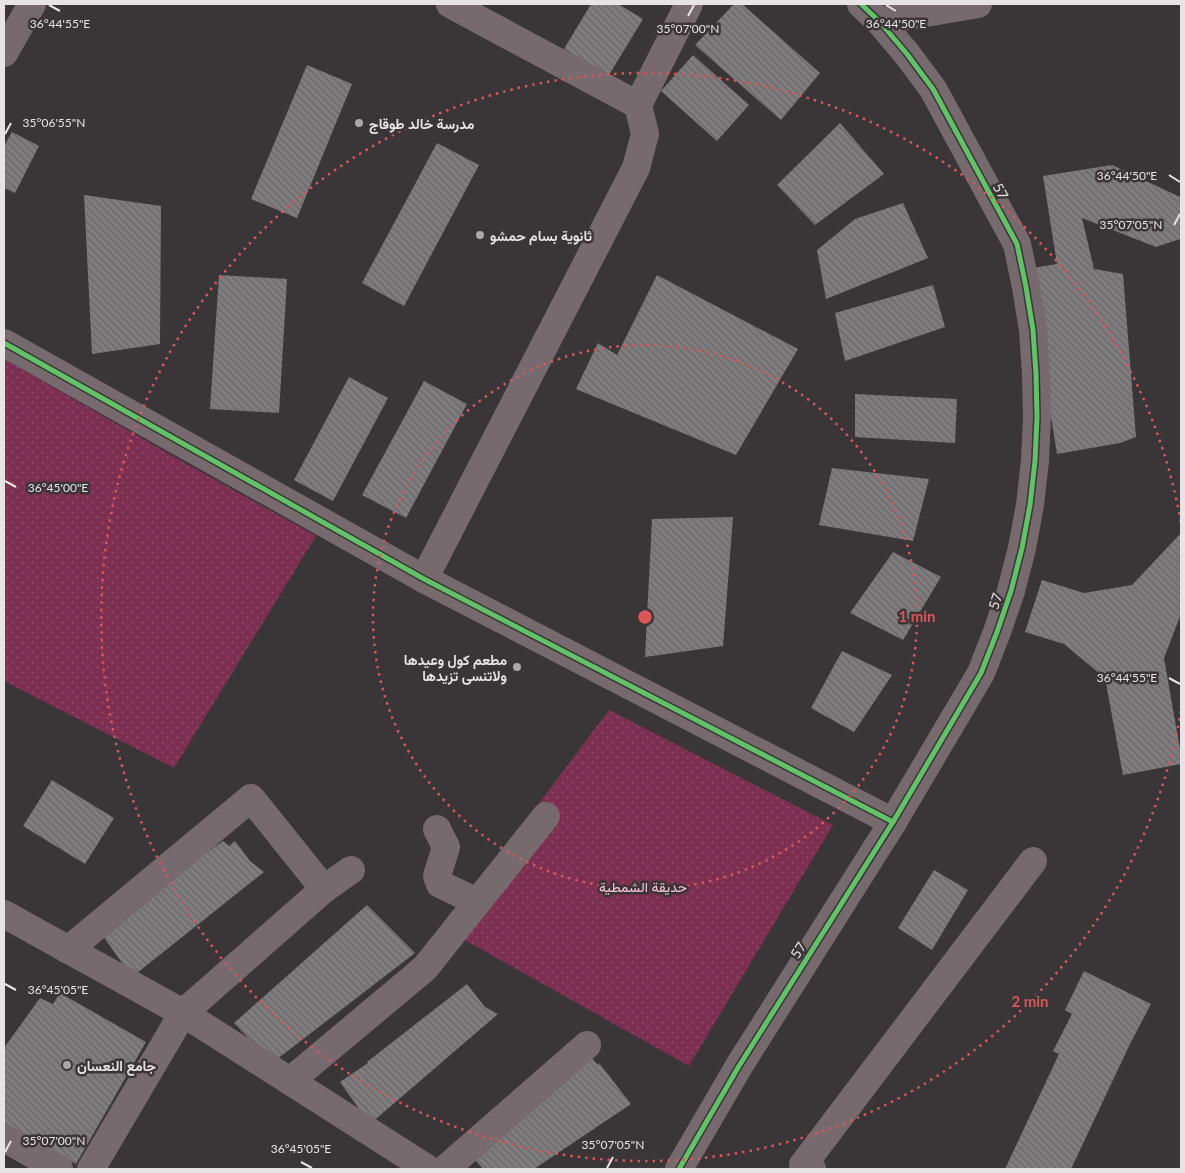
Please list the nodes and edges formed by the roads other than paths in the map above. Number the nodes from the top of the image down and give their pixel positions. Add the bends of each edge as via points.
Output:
1 (32, 4) edge
2 (450, 4) edge
3 (689, 4) edge
4 (978, 4) edge
5 (870, 12) edge
6 (4, 53) edge
7 (638, 105) junction
8 (4, 343) edge
9 (424, 579) junction
10 (546, 816) dead end
11 (893, 822) junction
12 (437, 829) dead end
13 (1033, 861) dead end
14 (351, 870) dead end
15 (324, 889) junction
16 (478, 902) junction
17 (4, 914) edge
18 (68, 950) junction
19 (183, 1013) junction
20 (587, 1046) dead end
21 (290, 1081) junction
22 (4, 1138) edge
23 (417, 1166) edge
24 (59, 1169) edge
25 (91, 1169) edge
26 (446, 1169) edge
27 (679, 1169) edge
28 (812, 1169) edge

1 - 6 street
2 - 7 street
3 - 7 street
4 - 5 street
5 - 11 street, 57 via 933,89 1017,244 1033,330 1036,374 1033,479 1022,548 1011,591 981,673
7 - 9 street via 645,134 636,168
8 - 9 street
9 - 11 street
10 - 16 street
11 - 27 street, 57 via 738,1066
12 - 16 street via 446,847 436,876 440,884
13 - 28 street via 803,1165
14 - 15 street
15 - 18 street via 251,798
15 - 19 street
16 - 21 street via 425,968
17 - 18 street
18 - 19 street
19 - 21 street
19 - 25 street
20 - 26 street
21 - 23 street
22 - 24 street

